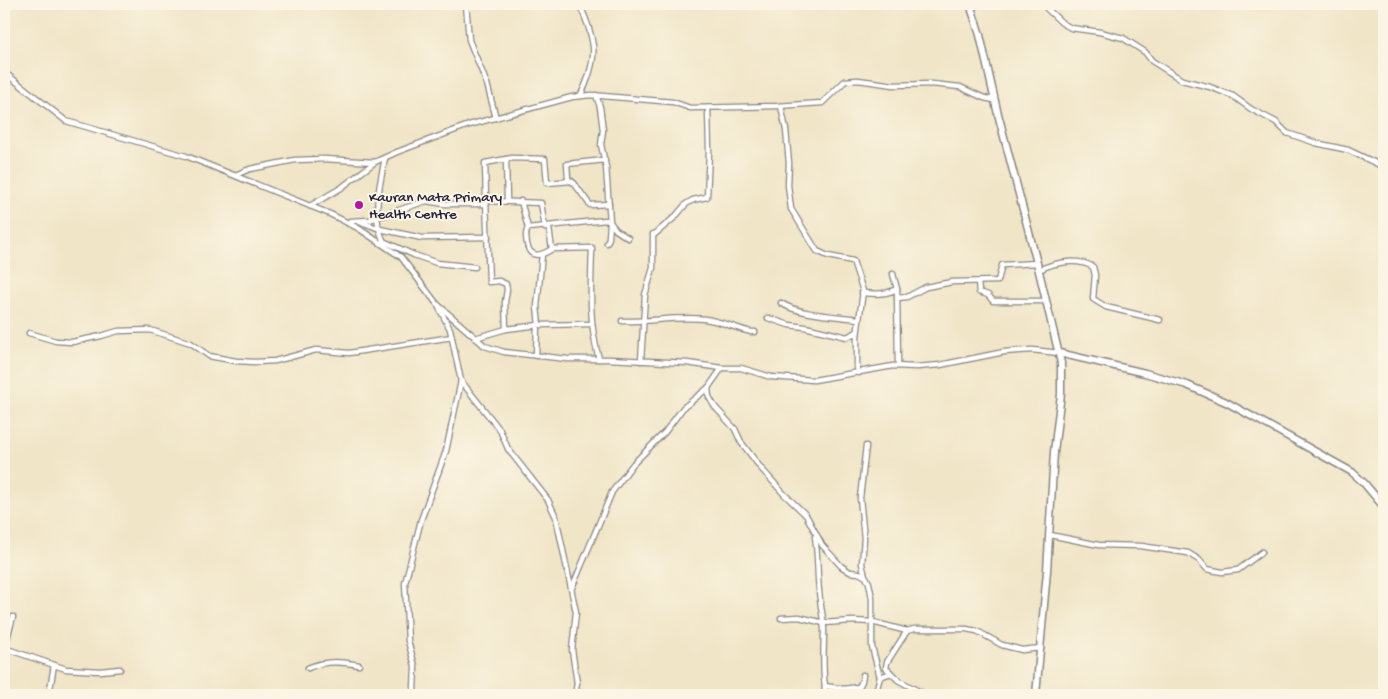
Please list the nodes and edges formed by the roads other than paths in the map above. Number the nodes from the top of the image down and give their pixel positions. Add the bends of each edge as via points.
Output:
1 (466, 4) edge
2 (579, 4) edge
3 (970, 4) edge
4 (1042, 4) edge
5 (4, 72) edge
6 (596, 95) junction
7 (580, 96) junction
8 (994, 100) junction
9 (781, 106) junction
10 (708, 108) junction
11 (496, 118) junction
12 (386, 158) junction
13 (506, 160) junction
14 (605, 160) junction
15 (375, 162) junction
16 (1384, 167) edge
17 (235, 175) junction
18 (571, 181) junction
19 (507, 201) junction
20 (520, 201) junction
21 (486, 202) junction
22 (609, 204) junction
23 (310, 206) junction
24 (378, 217) junction
25 (357, 220) junction
26 (610, 222) junction
27 (349, 224) junction
28 (545, 226) junction
29 (528, 228) junction
30 (380, 229) junction
31 (488, 237) junction
32 (628, 238) dead end
33 (384, 242) junction
34 (607, 243) dead end
35 (552, 249) junction
36 (542, 254) junction
37 (475, 267) dead end
38 (1038, 267) junction
39 (893, 274) dead end
40 (978, 282) junction
41 (897, 289) junction
42 (862, 294) junction
43 (897, 298) junction
44 (1046, 301) junction
45 (781, 303) dead end
46 (437, 304) junction
47 (768, 318) dead end
48 (859, 319) junction
49 (1160, 320) dead end
50 (622, 321) dead end
51 (642, 322) junction
52 (592, 324) junction
53 (538, 325) junction
54 (506, 329) junction
55 (755, 332) dead end
56 (857, 332) junction
57 (29, 333) dead end
58 (452, 337) junction
59 (475, 338) junction
60 (1059, 353) junction
61 (536, 356) junction
62 (599, 359) junction
63 (641, 361) junction
64 (898, 366) junction
65 (722, 368) junction
66 (859, 373) junction
67 (461, 381) junction
68 (708, 388) junction
69 (866, 446) dead end
70 (1384, 508) edge
71 (814, 533) junction
72 (1050, 535) junction
73 (1262, 552) dead end
74 (866, 578) junction
75 (572, 589) junction
76 (13, 617) dead end
77 (781, 618) dead end
78 (872, 622) junction
79 (824, 623) junction
80 (907, 631) junction
81 (4, 648) edge
82 (1041, 648) junction
83 (54, 665) junction
84 (359, 665) dead end
85 (308, 668) dead end
86 (120, 669) dead end
87 (891, 673) junction
88 (863, 675) dead end
89 (880, 677) junction
90 (825, 686) junction
91 (49, 695) edge
92 (416, 695) edge
93 (575, 695) edge
94 (824, 695) edge
95 (875, 695) edge
96 (926, 695) edge
97 (1036, 695) edge

1 - 11 street via 469,40 488,84
2 - 7 street via 594,54 586,86
3 - 8 street
4 - 16 street via 1062,24 1123,38 1182,80 1233,96 1276,122 1287,133 1348,150
5 - 17 street via 66,121 186,156
6 - 7 street
6 - 10 street
6 - 14 street
7 - 11 street
8 - 9 street via 960,87 894,85 858,80 846,81 822,103
8 - 38 street
9 - 10 street
9 - 42 street via 786,130 791,209 817,251 853,261
10 - 51 street via 707,197 686,204 654,234 653,268
11 - 12 street via 469,125
12 - 15 street
12 - 24 street via 379,190
13 - 18 street via 544,159 547,183
13 - 19 street
13 - 21 street via 486,163
14 - 18 street via 567,164
14 - 22 street
15 - 17 street via 324,158 295,160
15 - 23 street
17 - 23 street
18 - 22 street via 590,205
19 - 20 street
19 - 21 street
20 - 28 street via 541,203
20 - 29 street
21 - 24 street via 445,204 426,201
21 - 31 street
22 - 26 street
23 - 27 street
24 - 25 street
24 - 30 street
25 - 27 street
25 - 30 street
26 - 28 street
26 - 32 street
26 - 34 street
27 - 33 street
28 - 29 street
28 - 35 street via 549,228
29 - 36 street via 525,233 528,251
30 - 31 street via 422,238
30 - 33 street
31 - 54 street via 489,282 499,281 506,284 508,290
33 - 37 street via 437,263
33 - 46 street via 401,256
35 - 36 street
35 - 52 street via 592,248
36 - 53 street
38 - 40 street via 1002,266 998,281
38 - 44 street
38 - 49 street via 1066,262 1085,263 1093,268 1095,276 1093,300 1106,307
39 - 41 street
40 - 43 street via 952,282
40 - 44 street via 979,292 993,301
41 - 42 street via 880,295
41 - 43 street
42 - 48 street
43 - 64 street
44 - 60 street
45 - 48 street via 804,312
46 - 58 street
46 - 59 street
47 - 56 street via 847,337
48 - 56 street
50 - 51 street
51 - 55 street via 706,319
51 - 63 street
52 - 53 street
52 - 62 street
53 - 54 street
53 - 61 street
54 - 59 street
56 - 66 street
57 - 58 street via 72,342 118,331 150,330 191,343 214,357 255,362 275,361 316,350 349,354
58 - 67 street
59 - 61 street via 494,349
60 - 64 street via 1032,350 1004,352 940,364
60 - 70 street via 1187,385 1226,402 1352,472
60 - 72 street via 1062,394 1054,452
61 - 62 street
62 - 63 street
63 - 65 street
64 - 66 street
65 - 66 street via 741,368 771,378 814,380
65 - 68 street
67 - 75 street via 496,424 508,449 548,500 556,517
67 - 92 street via 446,450 421,520 405,583 408,641 415,666
68 - 71 street via 715,407 735,429 760,468 806,515
68 - 75 street via 683,408 612,492
69 - 74 street via 860,498 864,538 862,564
71 - 74 street via 841,566
71 - 79 street
72 - 73 street via 1099,546 1141,546 1188,553 1207,569 1222,572 1238,570
72 - 82 street
74 - 78 street via 872,598
75 - 93 street via 576,612 572,650 577,683
76 - 81 street
77 - 79 street via 799,617
78 - 79 street
78 - 80 street
78 - 89 street via 872,647
79 - 90 street
80 - 82 street via 966,628 1015,649
80 - 87 street via 887,662 886,668
81 - 83 street
82 - 97 street
83 - 86 street via 79,670
83 - 91 street
84 - 85 street via 330,662
87 - 89 street
87 - 96 street
88 - 90 street via 859,687
89 - 95 street
90 - 94 street

